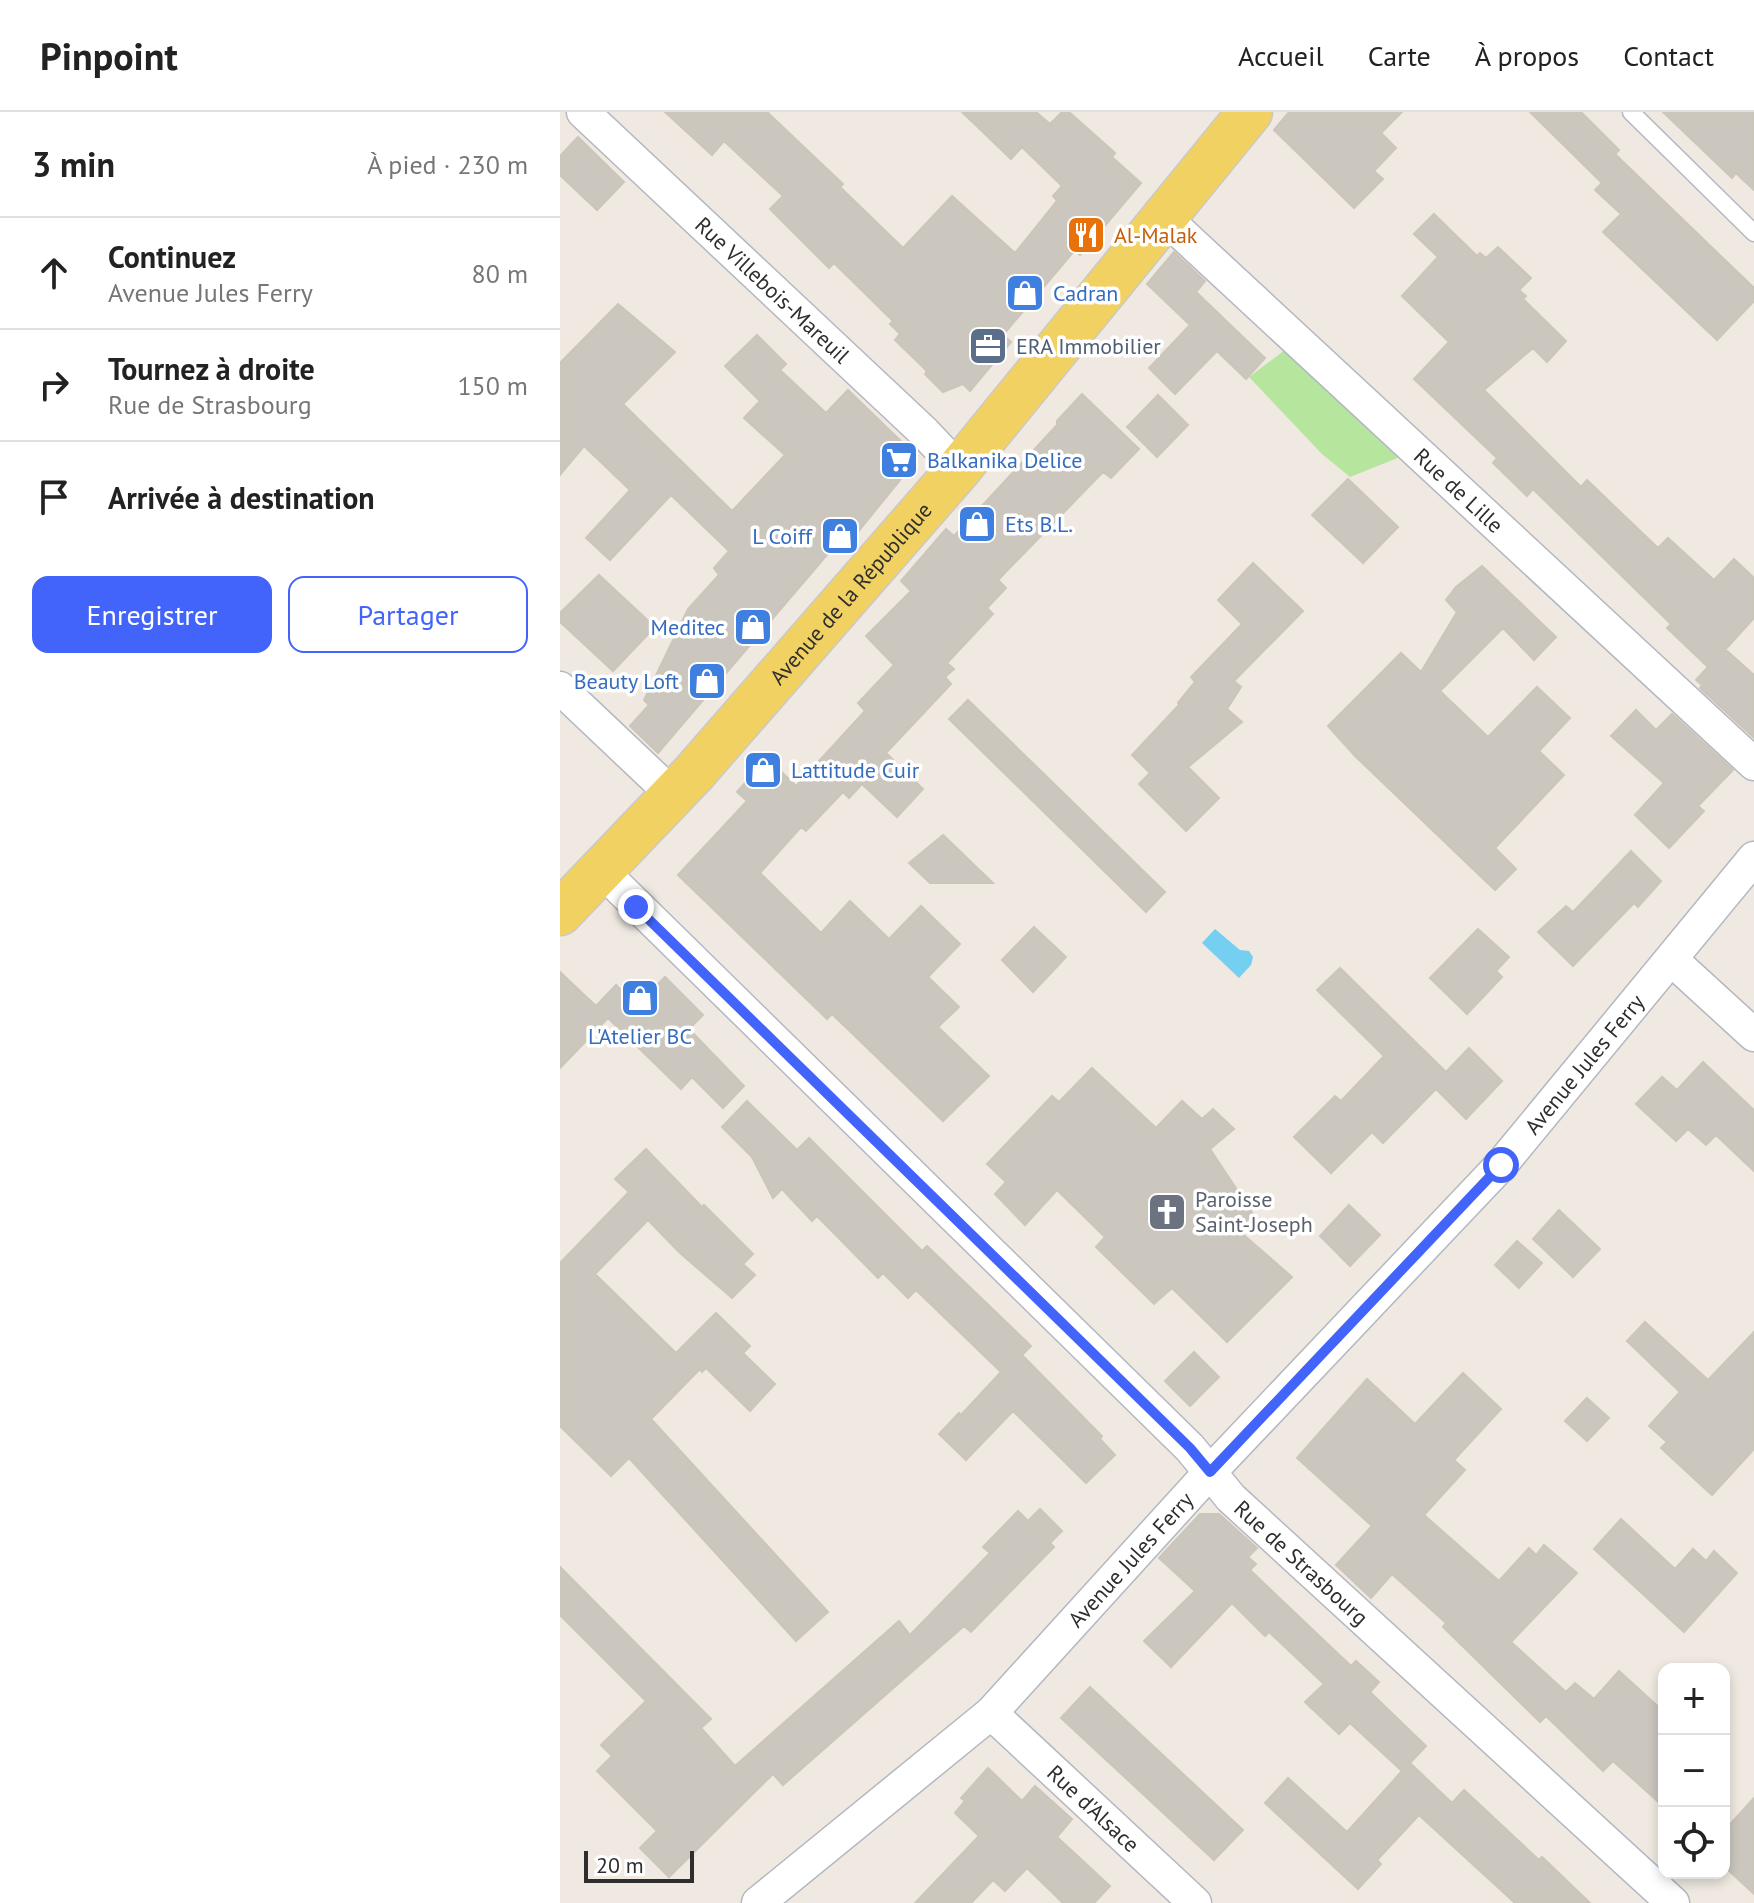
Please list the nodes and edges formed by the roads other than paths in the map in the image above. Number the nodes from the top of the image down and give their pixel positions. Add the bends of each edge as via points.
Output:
1 (583, 112) edge
2 (1250, 112) edge
3 (1631, 112) edge
4 (1164, 217) junction
5 (1754, 233) edge
6 (959, 469) junction
7 (560, 688) edge
8 (1754, 764) edge
9 (673, 795) junction
10 (1754, 858) edge
11 (602, 871) junction
12 (560, 913) edge
13 (1672, 960) junction
14 (1754, 1035) edge
15 (1210, 1472) junction
16 (991, 1713) junction
17 (758, 1903) edge
18 (1195, 1903) edge
19 (1673, 1903) edge

1 - 6 street, Rue Villebois-Mareuil
2 - 4 main road, Avenue de la République
3 - 5 lane
4 - 6 main road, Avenue de la République
4 - 8 street, Rue de Lille
6 - 9 main road, Avenue de la République
7 - 9 street
9 - 11 main road, Avenue de la République
10 - 13 street, Avenue Jules Ferry
11 - 12 main road, Avenue de la République
11 - 15 street, Rue de Strasbourg
13 - 14 street
13 - 15 street, Avenue Jules Ferry via 1501,1165
15 - 16 street, Avenue Jules Ferry
15 - 19 street, Rue de Strasbourg via 1231,1498
16 - 17 street, Avenue Jules Ferry
16 - 18 street, Rue d'Alsace

